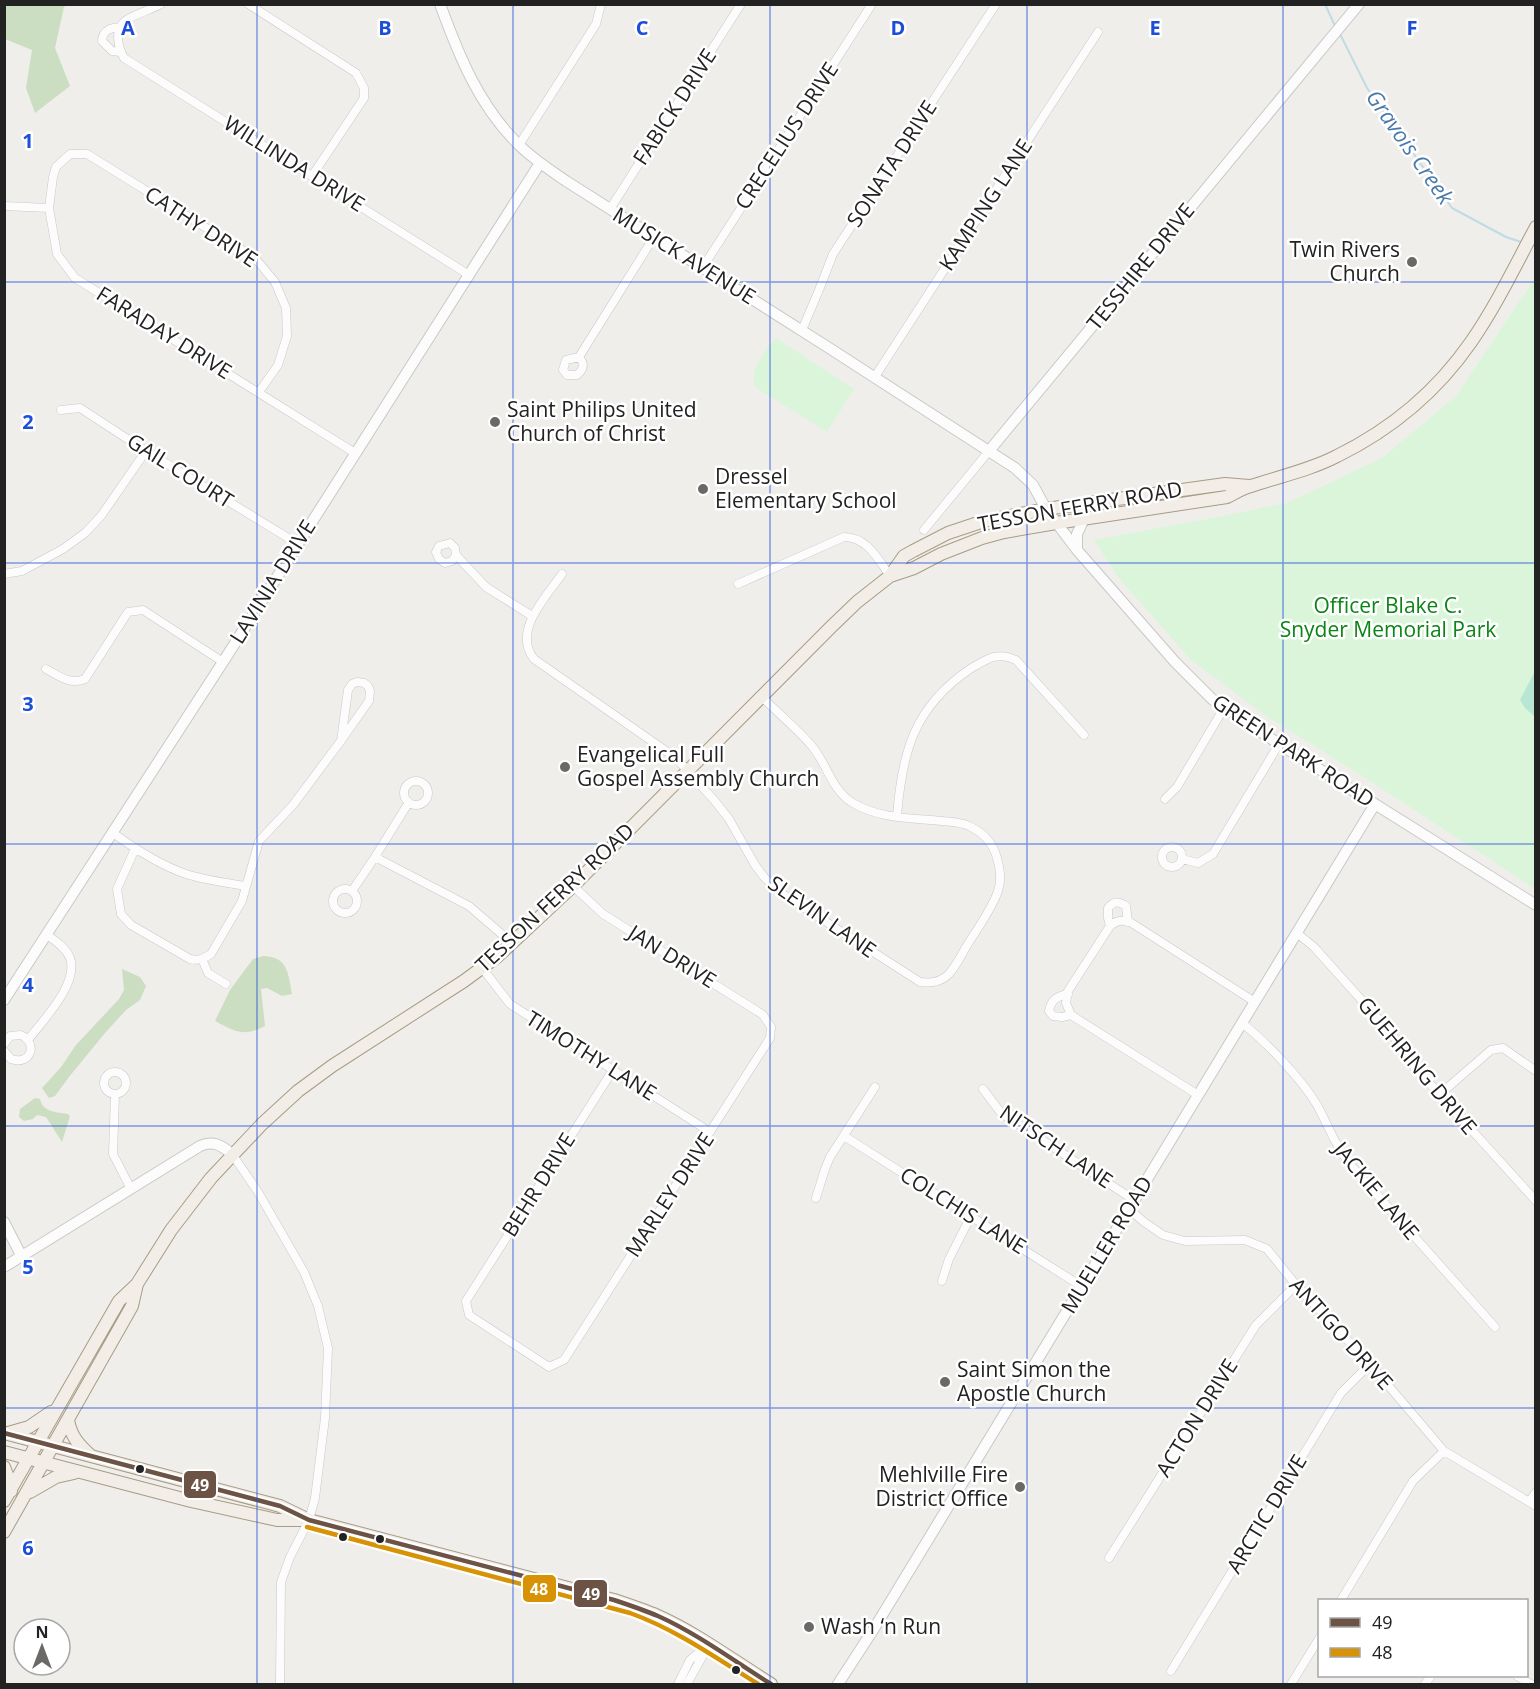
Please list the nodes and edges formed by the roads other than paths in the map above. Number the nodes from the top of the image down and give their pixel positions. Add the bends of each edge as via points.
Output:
1 (160, 4) edge
2 (248, 4) edge
3 (601, 4) edge
4 (741, 4) edge
5 (872, 4) edge
6 (996, 4) edge
7 (1359, 4) edge
8 (443, 5) edge
9 (122, 27) junction
10 (1098, 32) dead end
11 (120, 52) junction
12 (519, 145) junction
13 (540, 163) junction
14 (312, 176) junction
15 (4, 206) edge
16 (49, 208) junction
17 (610, 209) junction
18 (1536, 227) edge
19 (654, 237) junction
20 (703, 267) junction
21 (469, 275) junction
22 (802, 330) junction
23 (579, 357) dead end
24 (874, 378) junction
25 (259, 392) junction
26 (61, 410) dead end
27 (146, 451) junction
28 (989, 451) junction
29 (355, 453) junction
30 (1250, 486) junction
31 (1046, 509) junction
32 (1084, 519) junction
33 (1056, 523) junction
34 (924, 530) dead end
35 (298, 544) junction
36 (1077, 550) junction
37 (456, 555) dead end
38 (4, 574) edge
39 (562, 574) dead end
40 (890, 576) junction
41 (738, 584) dead end
42 (532, 616) junction
43 (223, 662) junction
44 (46, 669) dead end
45 (762, 696) junction
46 (1224, 708) junction
47 (1084, 735) dead end
48 (341, 741) junction
49 (1279, 744) junction
50 (687, 771) junction
51 (1165, 799) dead end
52 (409, 802) dead end
53 (1375, 804) junction
54 (897, 816) junction
55 (113, 833) junction
56 (135, 849) junction
57 (375, 857) junction
58 (1182, 859) dead end
59 (246, 886) junction
60 (573, 886) junction
61 (352, 891) dead end
62 (1536, 905) edge
63 (1124, 921) junction
64 (1110, 926) junction
65 (1297, 933) junction
66 (47, 935) junction
67 (512, 944) junction
68 (202, 959) junction
69 (482, 968) junction
70 (226, 984) dead end
71 (1067, 998) junction
72 (4, 1000) edge
73 (1255, 1002) junction
74 (1071, 1015) junction
75 (1242, 1023) junction
76 (771, 1027) joint
77 (28, 1040) junction
78 (4, 1044) edge
79 (4, 1051) edge
80 (613, 1070) junction
81 (1536, 1071) edge
82 (875, 1088) dead end
83 (984, 1089) dead end
84 (115, 1094) dead end
85 (1198, 1095) junction
86 (1439, 1095) junction
87 (710, 1132) junction
88 (844, 1136) junction
89 (232, 1154) junction
90 (131, 1189) junction
91 (816, 1198) dead end
92 (1536, 1201) edge
93 (1132, 1204) junction
94 (971, 1216) junction
95 (4, 1222) edge
96 (22, 1257) junction
97 (4, 1267) edge
98 (942, 1281) dead end
99 (137, 1284) junction
100 (1296, 1285) junction
101 (1082, 1286) junction
102 (1495, 1327) dead end
103 (564, 1360) joint
104 (1370, 1364) junction
105 (57, 1408) junction
106 (68, 1420) junction
107 (5, 1433) edge
108 (38, 1442) junction
109 (53, 1446) junction
110 (1444, 1451) junction
111 (4, 1452) edge
112 (91, 1456) junction
113 (29, 1459) junction
114 (44, 1463) junction
115 (4, 1467) edge
116 (78, 1472) junction
117 (1536, 1492) edge
118 (26, 1494) junction
119 (8, 1496) edge
120 (1532, 1504) edge
121 (309, 1521) junction
122 (4, 1532) edge
123 (1109, 1558) dead end
124 (1342, 1599) edge
125 (1318, 1640) edge
126 (709, 1644) junction
127 (1171, 1671) dead end
128 (280, 1684) edge
129 (678, 1684) edge
130 (687, 1684) edge
131 (771, 1684) edge
132 (838, 1684) edge
133 (1291, 1684) edge

1 - 9 street via 125,21
2 - 14 street via 356,73 364,88 364,98
3 - 12 street via 596,24
4 - 17 street, FABICK DRIVE
5 - 20 street, CRECELIUS DRIVE
6 - 22 street, SONATA DRIVE via 833,254
7 - 28 street, TESSHIRE DRIVE
8 - 12 street, MUSICK AVENUE via 474,85
9 - 11 street via 118,39
9 - 11 street, WILLINDA DRIVE via 102,34 102,41 112,51
10 - 24 street, KAMPING LANE
11 - 14 street, WILLINDA DRIVE
12 - 13 street, MUSICK AVENUE
13 - 17 street, MUSICK AVENUE
13 - 21 street, LAVINIA DRIVE
14 - 21 street, WILLINDA DRIVE
15 - 16 street
16 - 25 street, FARADAY DRIVE via 57,254 75,278
16 - 25 street, CATHY DRIVE via 56,167 70,154 87,154 255,258 275,282 286,308 287,336 278,365
17 - 19 street, MUSICK AVENUE
18 - 30 main road, TESSON FERRY ROAD via 1478,331 1431,390 1363,443 1288,476
19 - 20 street, MUSICK AVENUE
19 - 23 street
20 - 22 street, MUSICK AVENUE
21 - 29 street, LAVINIA DRIVE
22 - 24 street, MUSICK AVENUE
24 - 28 street, MUSICK AVENUE
25 - 29 street, FARADAY DRIVE
26 - 27 street, GAIL COURT via 80,408
27 - 35 street, GAIL COURT
27 - 38 street via 85,533 22,572
28 - 31 street, GREEN PARK ROAD via 1028,479
28 - 34 street, TESSHIRE DRIVE
29 - 35 street, LAVINIA DRIVE
30 - 31 main road, TESSON FERRY ROAD via 1225,484
30 - 32 main road, TESSON FERRY ROAD via 1227,497
31 - 33 street, GREEN PARK ROAD
31 - 40 main road, TESSON FERRY ROAD via 984,521 948,533 904,556
32 - 33 main road, TESSON FERRY ROAD
32 - 36 street via 1077,534
33 - 36 street, GREEN PARK ROAD
33 - 40 main road, TESSON FERRY ROAD via 982,538
35 - 43 street, LAVINIA DRIVE
36 - 46 street, GREEN PARK ROAD via 1175,662
37 - 42 street via 486,587
39 - 42 street
40 - 41 street via 862,542 844,537
40 - 45 main road, TESSON FERRY ROAD via 857,602
42 - 50 street, SLEVIN LANE via 526,644 534,659 676,758
43 - 44 street via 143,610 128,612 85,679 69,681
43 - 55 street, LAVINIA DRIVE
45 - 50 main road, TESSON FERRY ROAD
45 - 54 street via 811,745 844,798 868,810
46 - 49 street, GREEN PARK ROAD
46 - 51 street via 1177,787
47 - 54 street via 1016,660 1006,655 995,656 958,678 927,710 905,757
48 - 48 street via 348,690 352,684 363,683 368,686 369,701
48 - 59 street via 293,805 259,841
49 - 53 street, GREEN PARK ROAD
49 - 58 street via 1214,854 1198,863
50 - 54 street, SLEVIN LANE via 729,819 754,865 778,891 920,982 932,984 950,974 995,897 1001,873 994,849 969,826
50 - 60 main road, TESSON FERRY ROAD
52 - 57 street
53 - 62 street, GREEN PARK ROAD
53 - 65 street, MUELLER ROAD
55 - 56 street
55 - 66 street, LAVINIA DRIVE
56 - 59 street via 184,873
56 - 68 street via 117,889 121,914 131,925 190,959
57 - 61 street
57 - 67 street via 470,906
59 - 68 street via 242,901 211,954
60 - 67 main road, TESSON FERRY ROAD
60 - 76 street, JAN DRIVE via 603,914 763,1015
63 - 64 street
63 - 64 street via 1126,906 1116,902 1108,908
63 - 73 street
64 - 71 street
65 - 73 street, MUELLER ROAD
65 - 86 street, GUEHRING DRIVE via 1392,1034
66 - 72 street, LAVINIA DRIVE
66 - 77 street via 64,949 72,971 66,990
67 - 69 main road, TESSON FERRY ROAD
68 - 70 street via 208,973
69 - 80 street, TIMOTHY LANE via 510,1004
69 - 89 main road, TESSON FERRY ROAD via 316,1077
71 - 74 street
71 - 74 street via 1060,995 1054,999 1049,1011 1053,1016
73 - 75 street, MUELLER ROAD
74 - 85 street
75 - 85 street, MUELLER ROAD
75 - 102 street, JACKIE LANE via 1305,1088 1348,1162
76 - 87 street, MARLEY DRIVE via 770,1038
77 - 78 street via 16,1034
77 - 79 street via 31,1048 24,1059 15,1061
80 - 87 street, TIMOTHY LANE
80 - 103 street, BEHR DRIVE via 466,1301 469,1315 549,1367
81 - 86 street via 1503,1048 1491,1050
82 - 88 street
83 - 93 street, NITSCH LANE via 1001,1113
84 - 90 street via 113,1154
85 - 93 street, MUELLER ROAD
86 - 92 street, GUEHRING DRIVE
87 - 103 street, MARLEY DRIVE
88 - 91 street via 825,1169
88 - 94 street, COLCHIS LANE
89 - 90 street via 220,1145 204,1144
89 - 99 main road, TESSON FERRY ROAD via 185,1210
89 - 121 street via 301,1266 322,1320 327,1381 315,1498
90 - 96 street
93 - 100 street, ANTIGO DRIVE via 1144,1222 1163,1234 1185,1241 1245,1240 1267,1249
93 - 101 street, MUELLER ROAD
94 - 98 street
94 - 101 street, COLCHIS LANE
95 - 96 street
96 - 97 street
99 - 105 main road, TESSON FERRY ROAD via 119,1300
99 - 106 main road, TESSON FERRY ROAD via 132,1306
100 - 104 street, ANTIGO DRIVE
100 - 123 street, ACTON DRIVE via 1256,1325
101 - 132 street, MUELLER ROAD
104 - 110 street, ANTIGO DRIVE
104 - 127 street, ARCTIC DRIVE via 1341,1393
105 - 107 main road via 38,1423
105 - 108 main road, TESSON FERRY ROAD
106 - 109 main road, TESSON FERRY ROAD
106 - 112 main road via 74,1440
107 - 108 main road
108 - 109 main road
108 - 113 main road, TESSON FERRY ROAD
109 - 112 main road
109 - 114 main road, TESSON FERRY ROAD
110 - 120 street, ANTIGO DRIVE
110 - 124 street via 1413,1481
111 - 113 main road
112 - 121 main road via 280,1506
113 - 114 main road
113 - 119 main road, TESSON FERRY ROAD
114 - 116 main road
114 - 118 main road, TESSON FERRY ROAD
115 - 119 main road
116 - 118 main road via 56,1477
116 - 121 main road via 276,1520
117 - 120 street
118 - 122 main road, TESSON FERRY ROAD
121 - 126 main road via 614,1600 659,1616
121 - 128 street via 281,1582
125 - 133 street
126 - 129 street via 690,1660
126 - 130 street
126 - 131 main road

